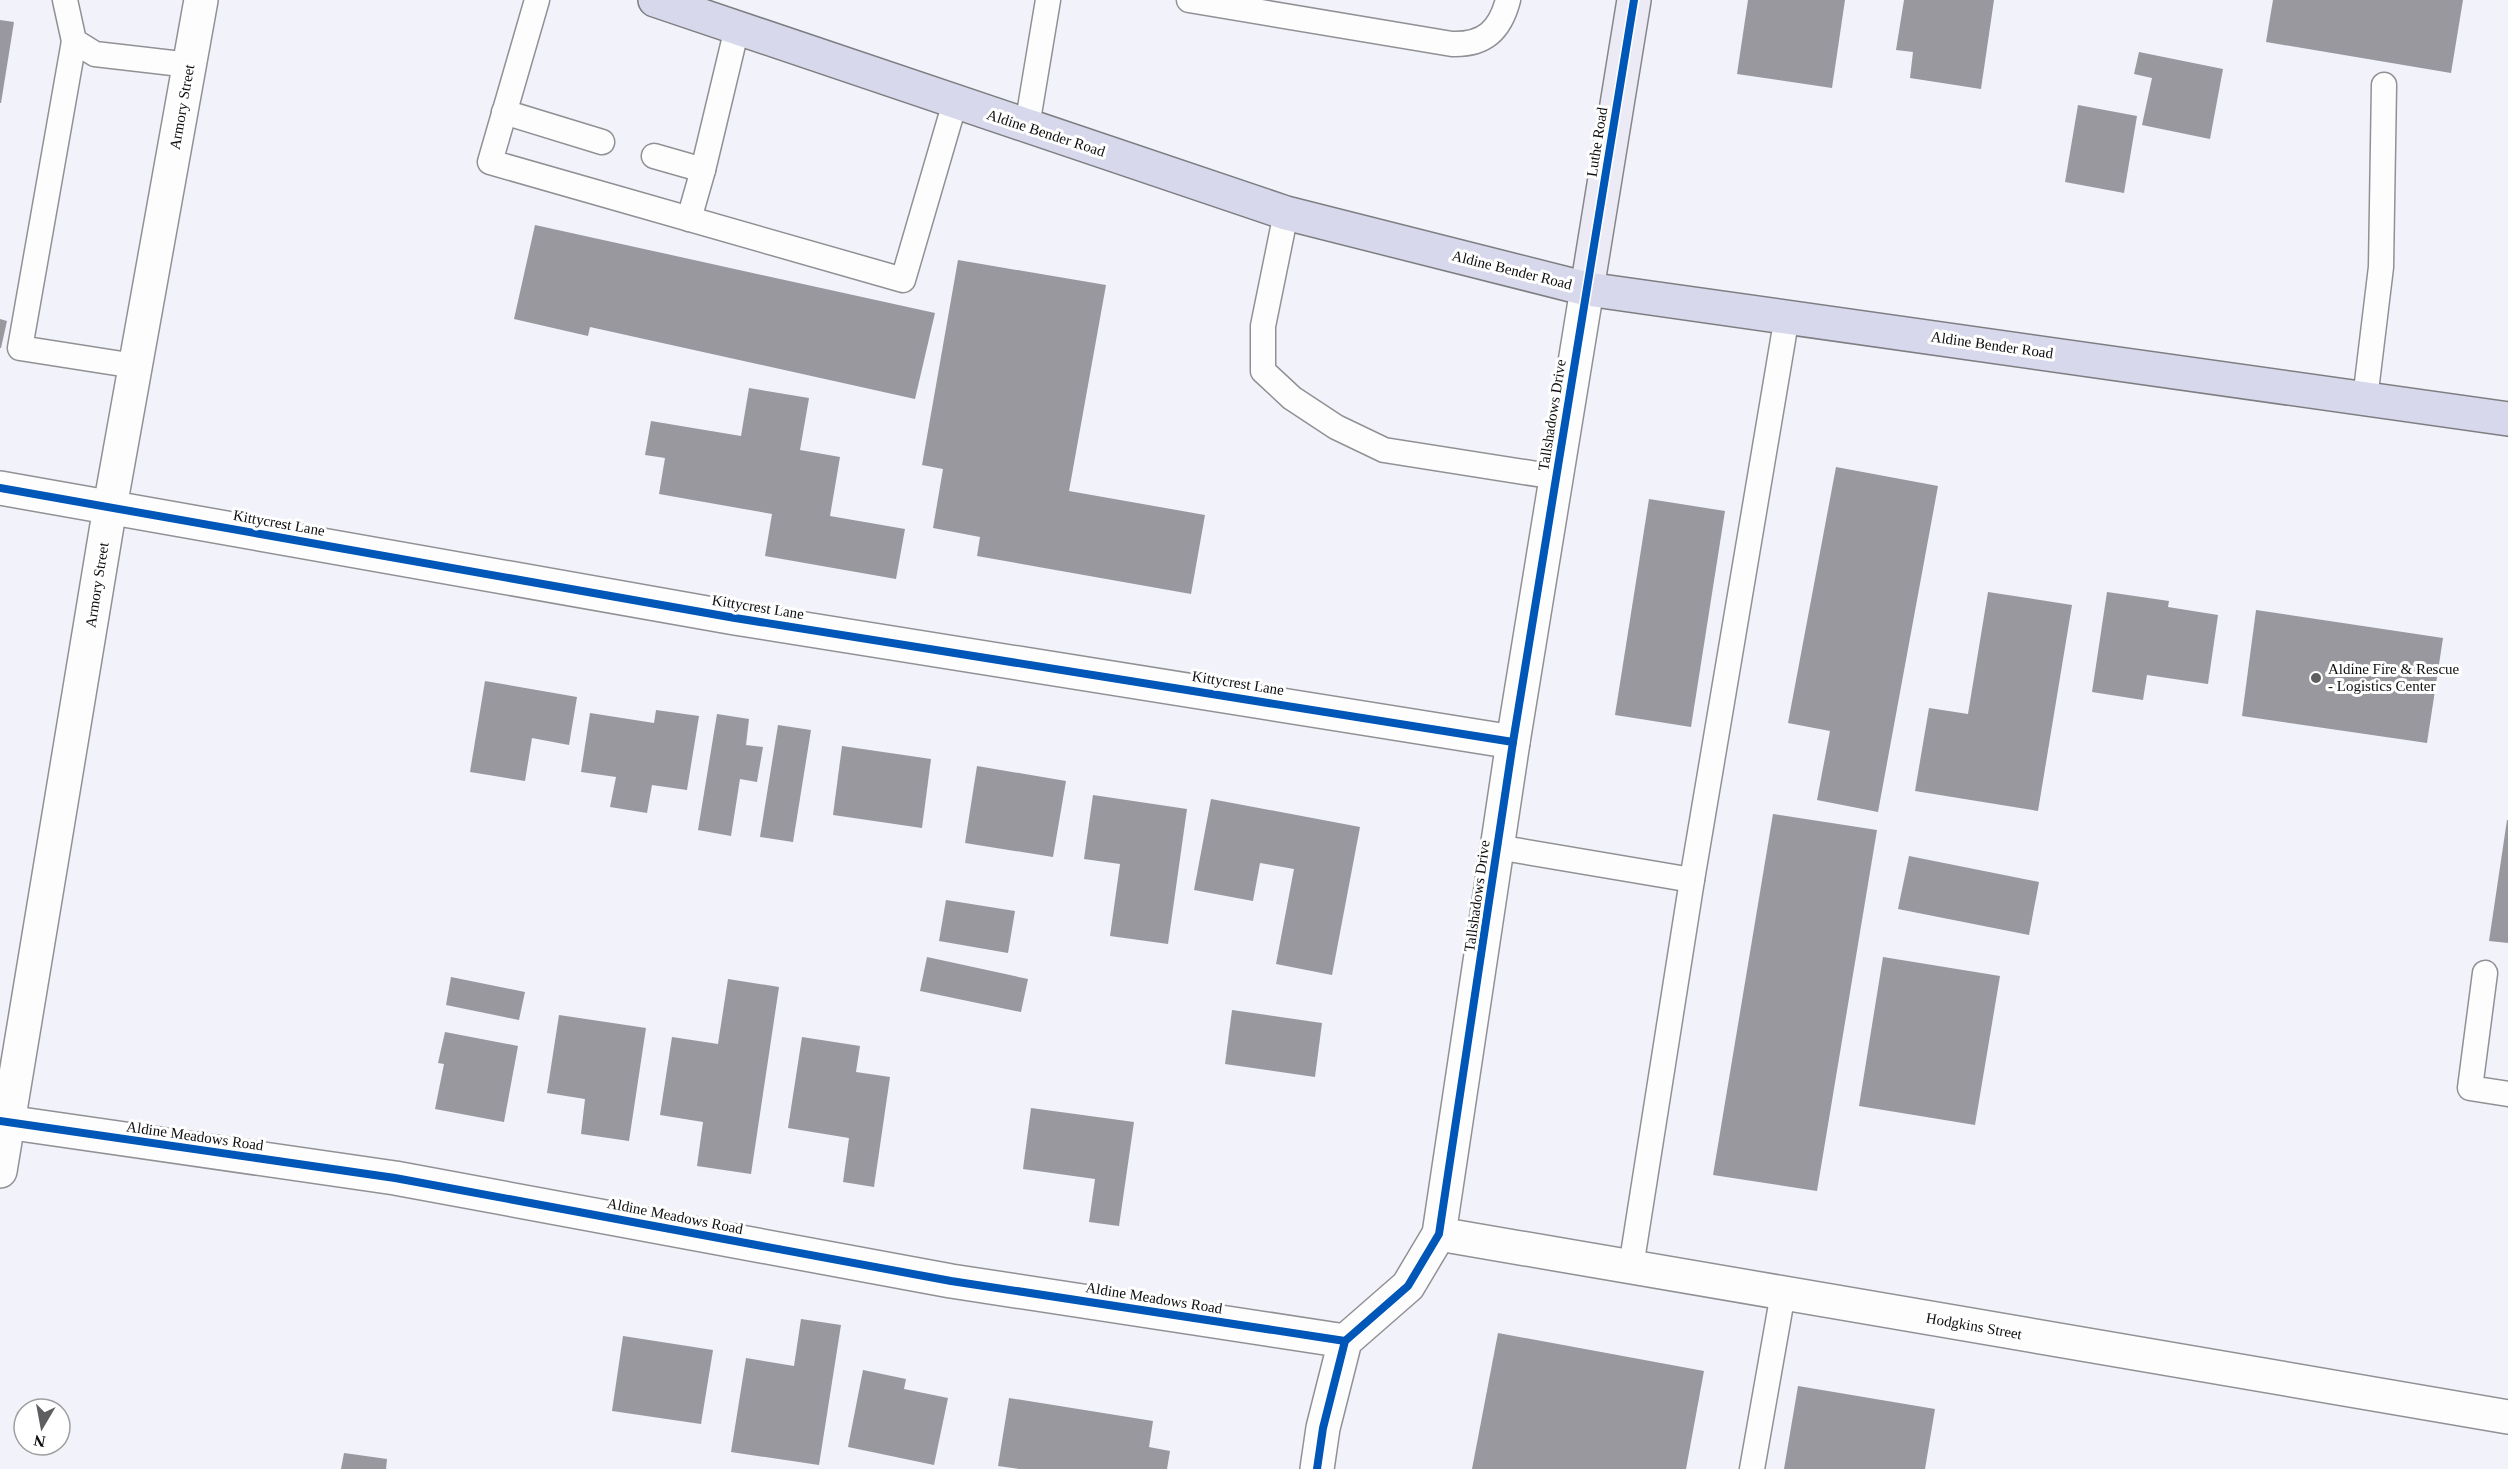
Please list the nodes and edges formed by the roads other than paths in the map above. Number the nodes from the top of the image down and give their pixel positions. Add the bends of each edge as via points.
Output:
1 (65, 0) edge
2 (201, 0) edge
3 (537, 0) edge
4 (655, 0) edge
5 (1048, 0) edge
6 (1189, 0) edge
7 (1508, 0) edge
8 (1634, 0) edge
9 (736, 28) junction
10 (74, 41) junction
11 (190, 65) junction
12 (2384, 85) dead end
13 (955, 102) junction
14 (504, 112) junction
15 (1027, 126) junction
16 (602, 142) dead end
17 (654, 156) dead end
18 (703, 170) junction
19 (1286, 213) junction
20 (689, 219) junction
21 (1587, 289) junction
22 (1786, 316) junction
23 (135, 366) junction
24 (2365, 399) junction
25 (2508, 419) edge
26 (1556, 477) junction
27 (0, 488) edge
28 (110, 507) junction
29 (1513, 742) junction
30 (1497, 847) junction
31 (1692, 880) junction
32 (2485, 973) dead end
33 (2508, 1094) edge
34 (4, 1122) edge
35 (0, 1171) edge
36 (1439, 1234) junction
37 (1631, 1267) junction
38 (1783, 1293) junction
39 (1345, 1341) junction
40 (2508, 1418) edge
41 (1317, 1469) edge
42 (1752, 1469) edge

1 - 10 lane
2 - 11 street, Armory Street
3 - 14 lane
4 - 9 main road, Aldine Bender Road
5 - 15 lane
6 - 7 lane via 1468,45 1497,28
8 - 21 street, Luthe Road
9 - 13 main road, Aldine Bender Road
9 - 18 lane
10 - 11 lane via 95,54
10 - 23 lane via 20,348
11 - 23 street, Armory Street
12 - 24 lane via 2381,267
13 - 15 main road, Aldine Bender Road
13 - 20 lane via 903,280
14 - 16 lane
14 - 20 lane via 490,162
15 - 19 main road, Aldine Bender Road
17 - 18 lane
18 - 20 lane
19 - 21 main road, Aldine Bender Road
19 - 26 lane via 1263,326 1263,371 1301,404 1336,427 1384,450
21 - 22 main road, Aldine Bender Road
21 - 26 street, Tallshadows Drive
22 - 24 main road, Aldine Bender Road
22 - 31 lane
23 - 28 street, Armory Street
24 - 25 main road, Aldine Bender Road
26 - 29 street, Tallshadows Drive
27 - 28 street, Kittycrest Lane
28 - 29 street, Kittycrest Lane via 724,616
28 - 34 street, Armory Street
29 - 30 street, Tallshadows Drive
30 - 31 lane
30 - 36 street, Tallshadows Drive
31 - 37 lane
32 - 33 lane via 2470,1088
34 - 35 street, Armory Street
34 - 39 street, Aldine Meadows Road via 395,1178 951,1281
36 - 37 street, Hodgkins Street
36 - 39 street, Tallshadows Drive via 1408,1286
37 - 38 street, Hodgkins Street
38 - 40 street, Hodgkins Street
38 - 42 lane
39 - 41 street

